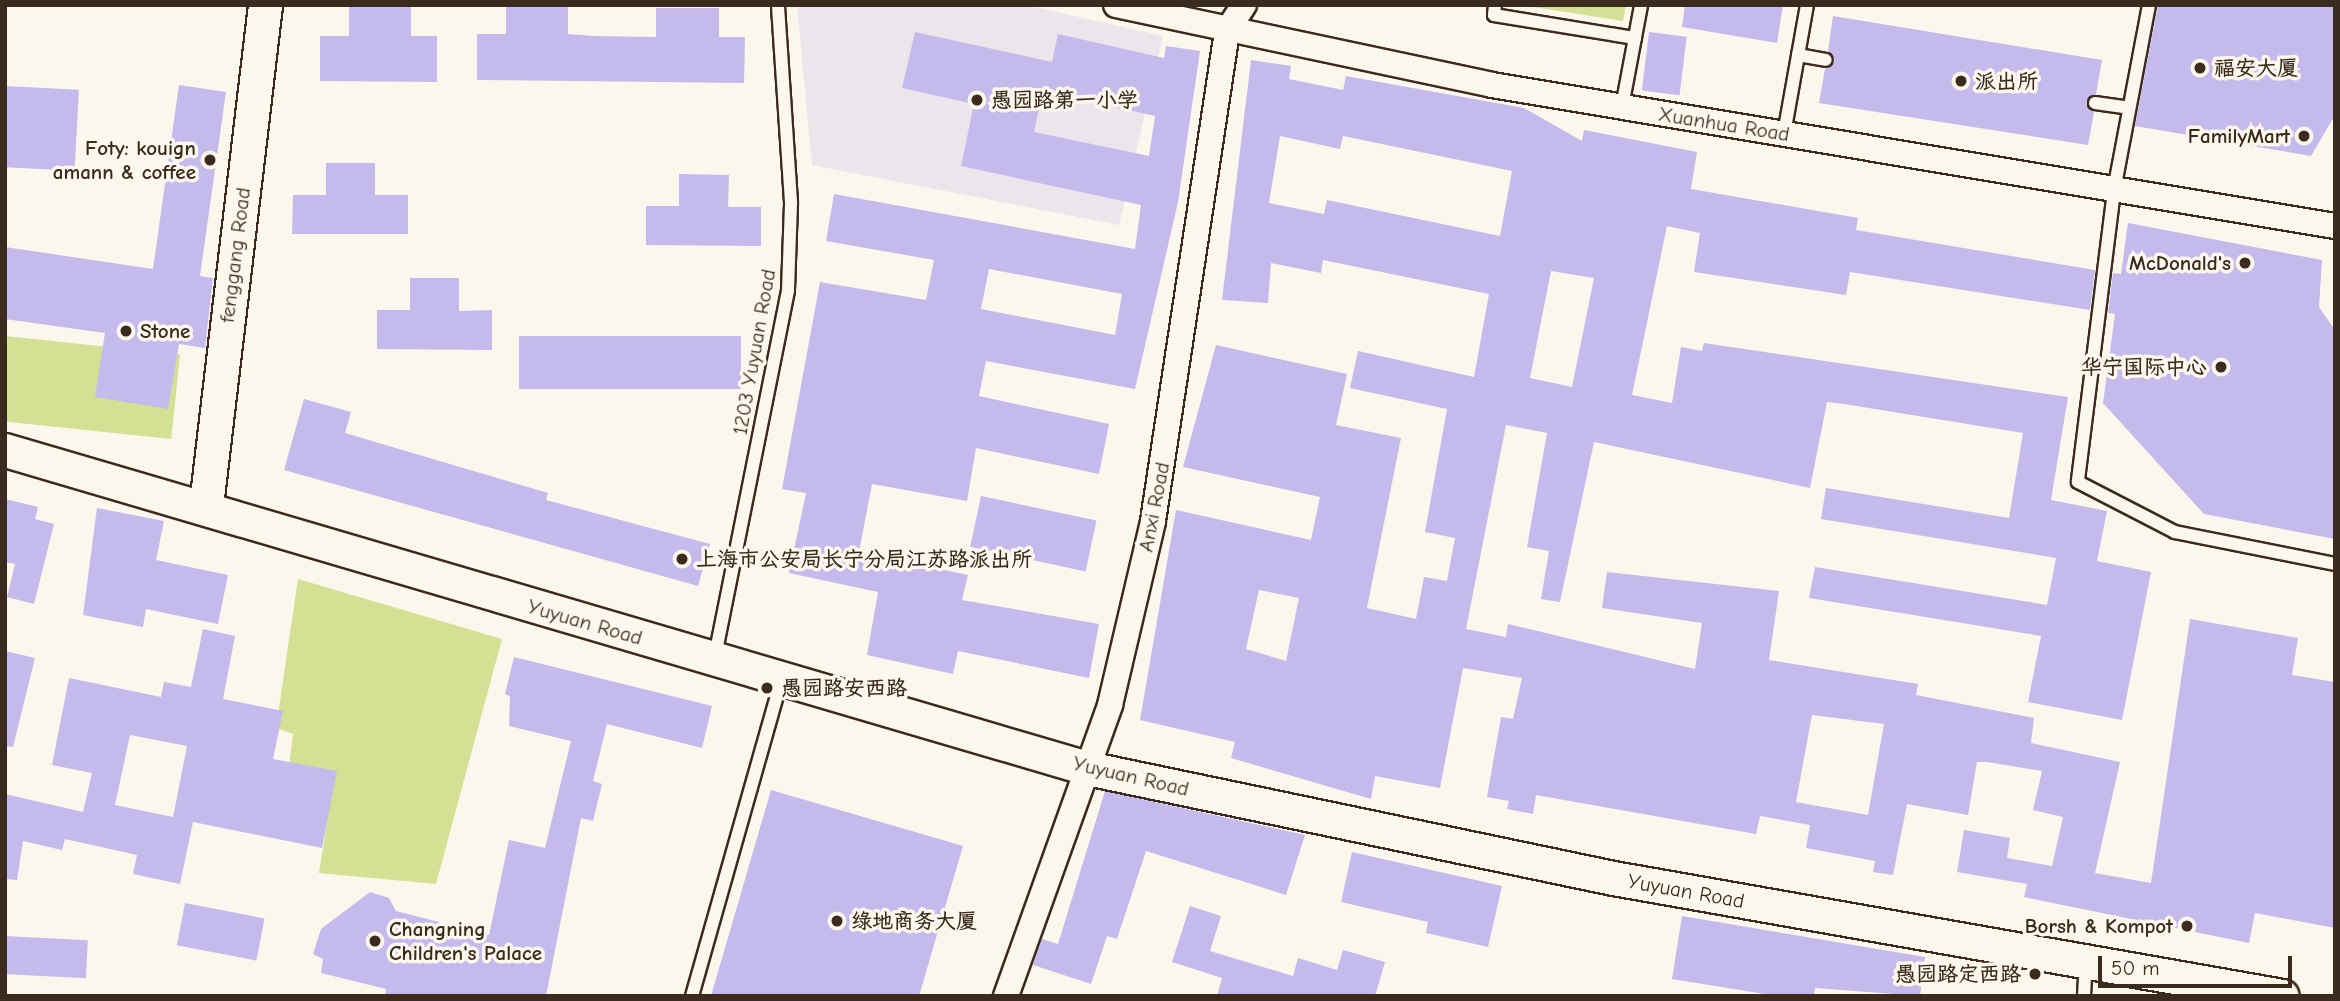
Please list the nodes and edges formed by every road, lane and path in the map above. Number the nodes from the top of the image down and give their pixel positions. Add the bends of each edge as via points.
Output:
1 (265, 5) edge
2 (778, 5) edge
3 (1116, 5) edge
4 (1244, 5) edge
5 (1495, 5) edge
6 (1641, 5) edge
7 (1807, 5) edge
8 (2148, 5) edge
9 (1227, 31) junction
10 (1635, 38) junction
11 (1798, 55) junction
12 (1826, 60) dead end
13 (2095, 103) dead end
14 (1622, 107) junction
15 (2129, 108) junction
16 (1784, 134) junction
17 (2114, 191) junction
18 (2335, 226) edge
19 (5, 450) edge
20 (206, 505) junction
21 (2335, 564) edge
22 (715, 659) junction
23 (782, 679) junction
24 (1087, 768) junction
25 (2086, 961) junction
26 (692, 996) edge
27 (1006, 996) edge
28 (2084, 996) edge
29 (2282, 996) edge

1 - 20 main road, fenggang Road
2 - 22 lane, 1203 Yuyuan Road via 791,202 788,290
3 - 9 street, Xuanhua Road
4 - 9 street, Anxi Road
5 - 10 lane via 1494,15
6 - 10 lane
7 - 11 lane
8 - 15 lane
9 - 14 street, Xuanhua Road
9 - 24 street, Anxi Road via 1153,522 1110,705
10 - 14 lane
11 - 12 lane
11 - 16 lane
13 - 15 lane
14 - 16 street, Xuanhua Road
15 - 17 lane
16 - 17 street, Xuanhua Road
17 - 18 street, Xuanhua Road
17 - 21 lane via 2078,482 2175,532
19 - 20 main road, Yuyuan Road
20 - 22 main road, Yuyuan Road
22 - 23 main road, Yuyuan Road
23 - 24 main road, Yuyuan Road
23 - 26 lane
24 - 25 main road, Yuyuan Road via 1613,878
24 - 27 street, Anxi Road
25 - 28 lane
25 - 29 main road, Yuyuan Road

